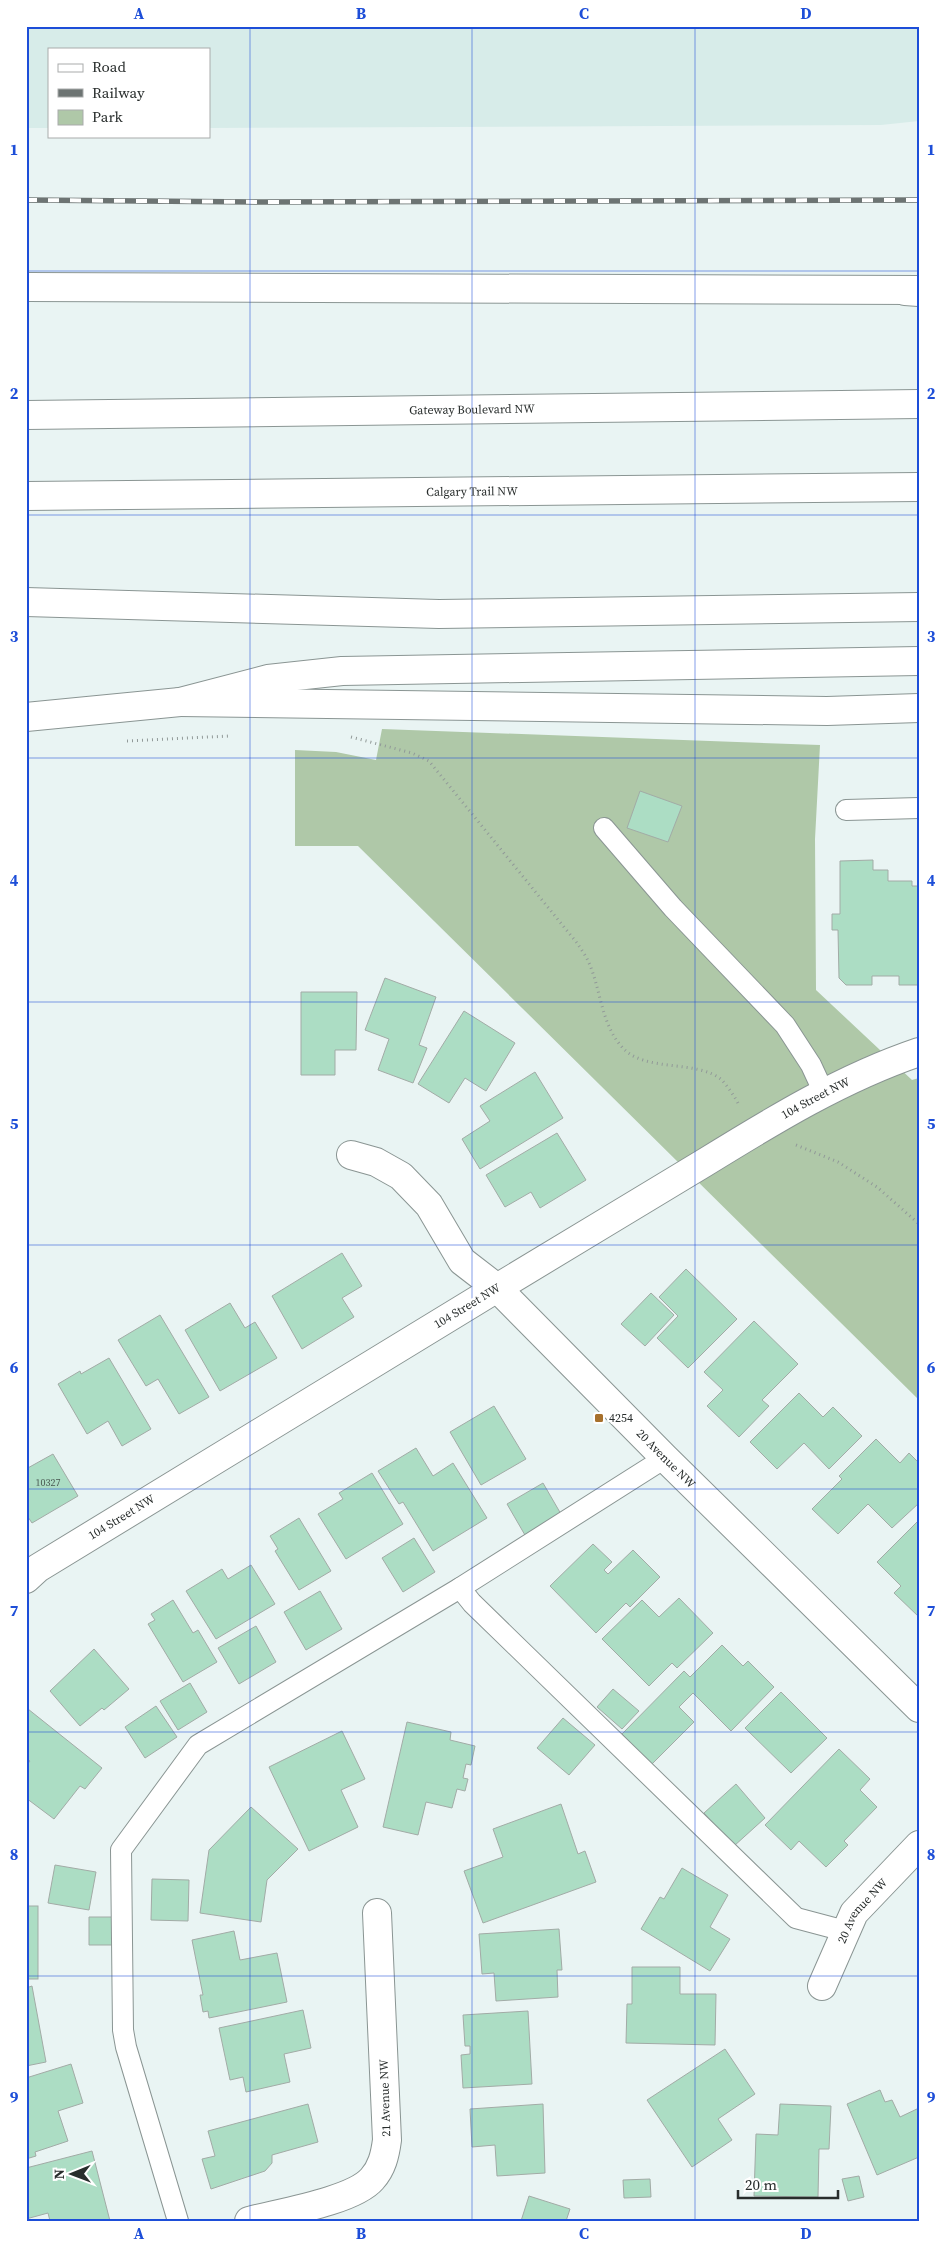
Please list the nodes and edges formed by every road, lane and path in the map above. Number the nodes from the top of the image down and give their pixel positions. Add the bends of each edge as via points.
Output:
1 (26, 287) edge
2 (914, 291) edge
3 (919, 404) edge
4 (26, 416) edge
5 (919, 487) edge
6 (26, 496) edge
7 (26, 602) edge
8 (919, 607) edge
9 (919, 661) edge
10 (180, 702) junction
11 (919, 708) edge
12 (26, 717) edge
13 (232, 736) dead end
14 (346, 736) dead end
15 (125, 741) dead end
16 (919, 808) edge
17 (846, 810) dead end
18 (604, 828) dead end
19 (919, 1052) edge
20 (824, 1093) junction
21 (755, 1132) junction
22 (350, 1156) dead end
23 (919, 1224) edge
24 (497, 1288) junction
25 (665, 1458) junction
26 (26, 1579) edge
27 (460, 1588) junction
28 (919, 1708) edge
29 (919, 1845) edge
30 (377, 1913) dead end
31 (845, 1931) junction
32 (822, 1986) dead end
33 (178, 2221) edge
34 (249, 2221) edge

1 - 2 main road
3 - 4 main road, Gateway Boulevard NW
5 - 6 main road, Calgary Trail NW
7 - 8 main road via 439,614
9 - 10 main road via 342,671 268,679
10 - 11 main road via 827,711
10 - 12 main road
13 - 15 path
14 - 21 path via 412,753 429,761 577,943 589,962 612,1034 622,1048 632,1056 706,1072 721,1080
16 - 17 lane
18 - 20 lane via 673,908 785,1025 811,1065
19 - 20 main road, 104 Street NW
20 - 21 main road, 104 Street NW
21 - 23 path via 838,1162 876,1187
21 - 24 main road, 104 Street NW
22 - 24 main road, 20 Avenue NW via 376,1162 401,1176 429,1205 462,1261
24 - 25 main road, 20 Avenue NW
24 - 26 main road, 104 Street NW via 47,1563
25 - 27 lane
25 - 28 main road, 20 Avenue NW
27 - 31 lane via 796,1918
27 - 33 lane via 198,1745 121,1850 123,2030
29 - 31 main road, 20 Avenue NW via 854,1912
30 - 34 main road, 21 Avenue NW via 387,2140 384,2158 372,2179 354,2193
31 - 32 main road, 20 Avenue NW

